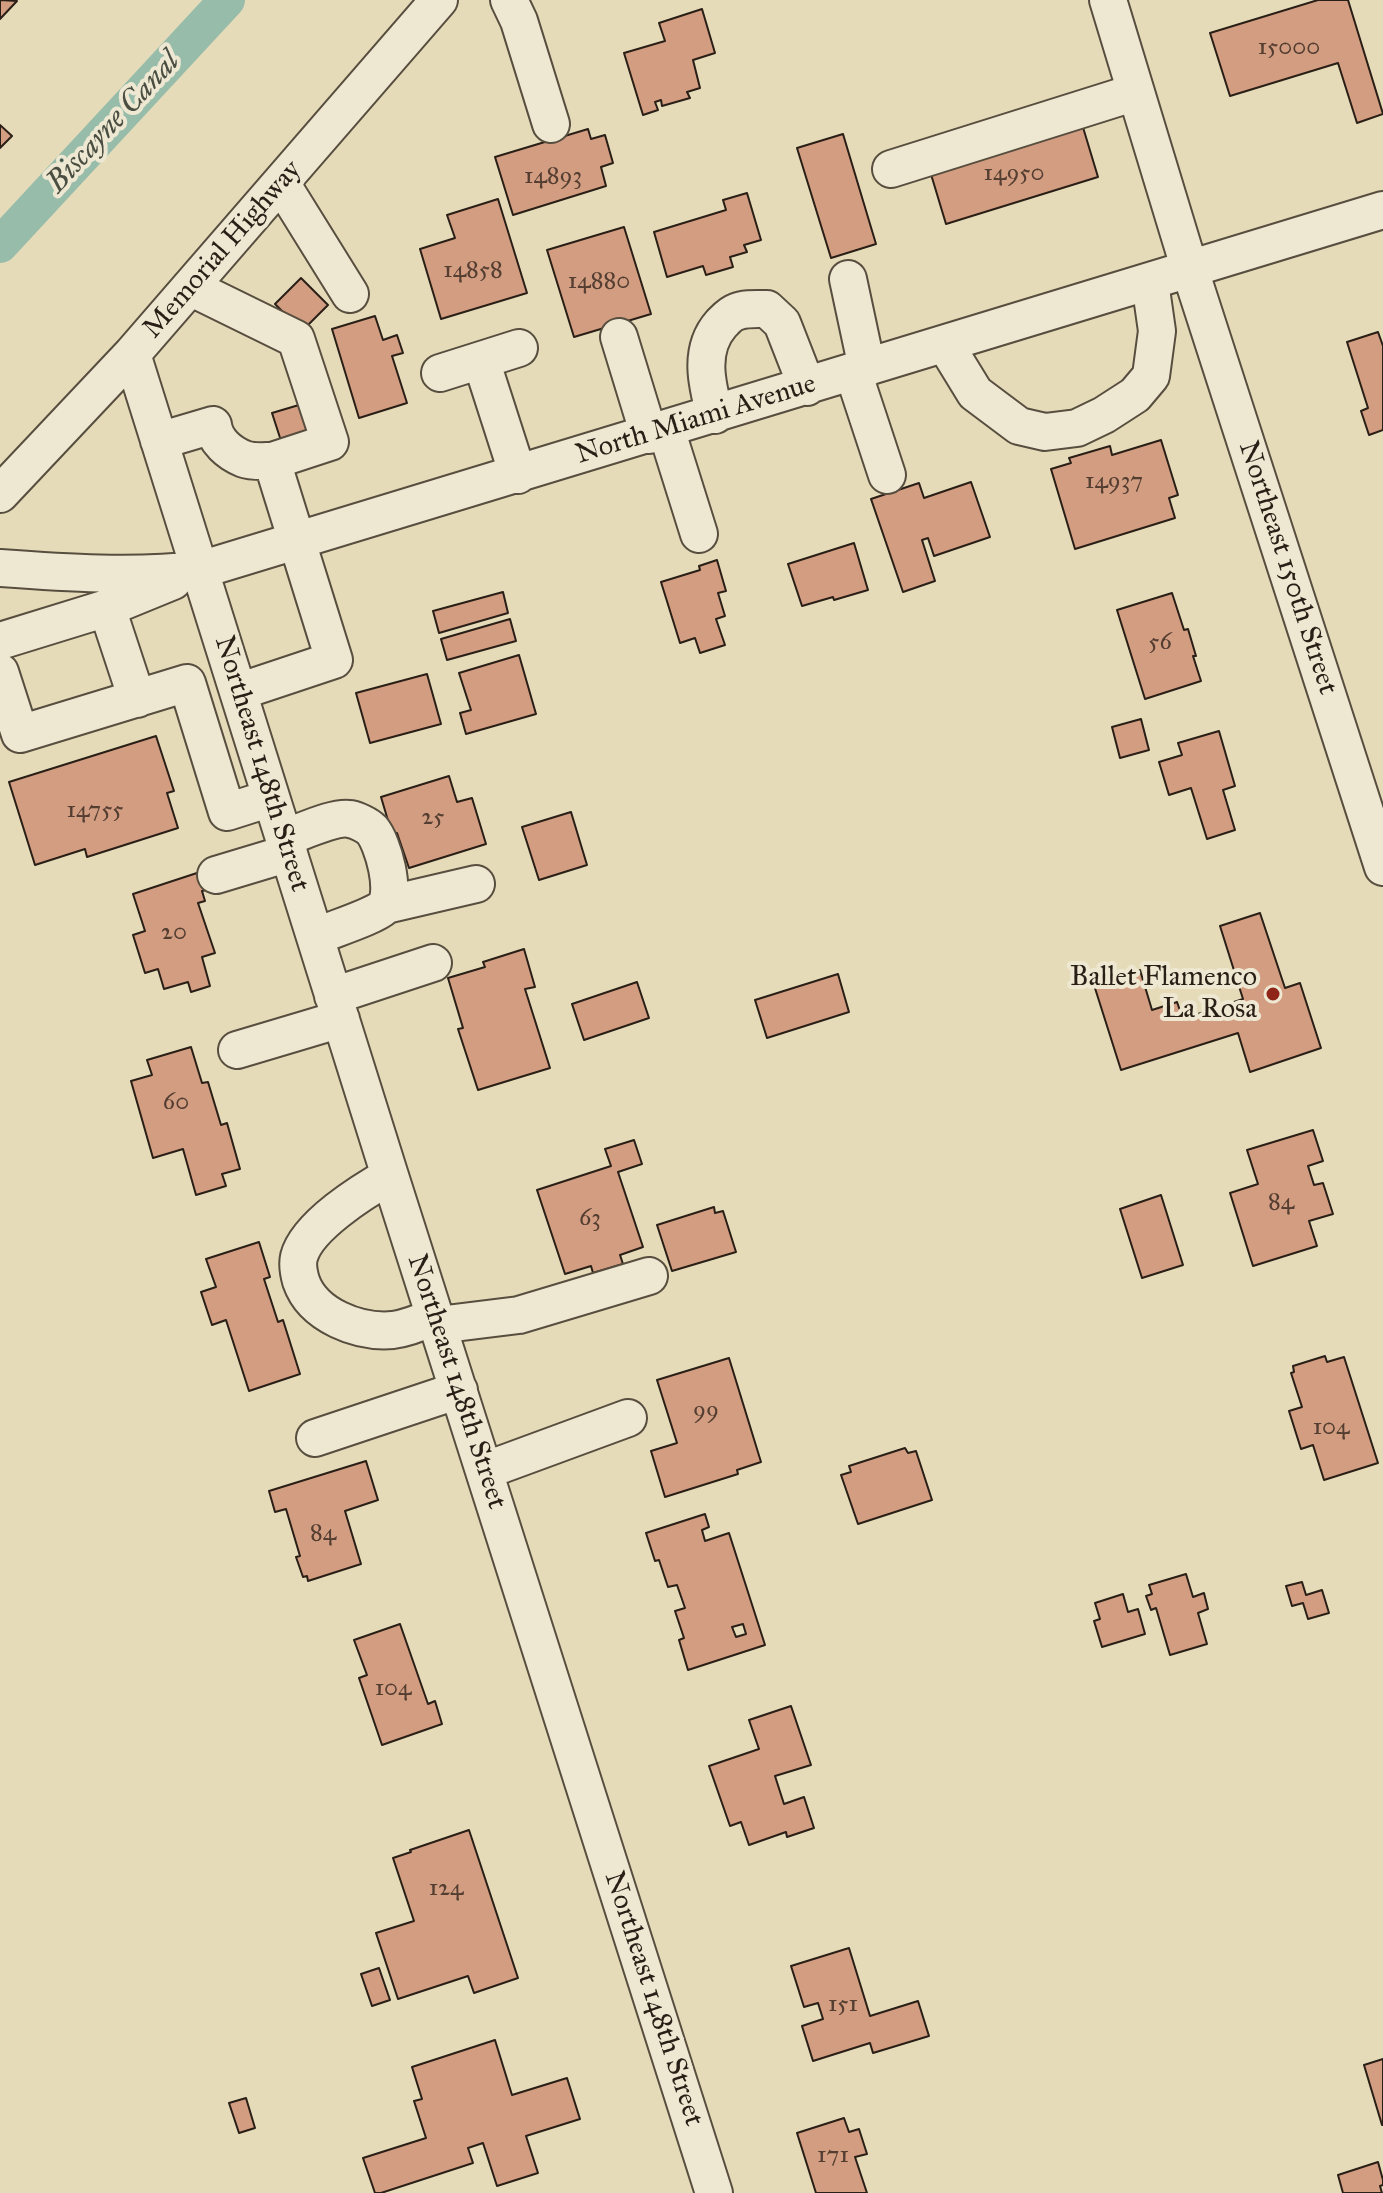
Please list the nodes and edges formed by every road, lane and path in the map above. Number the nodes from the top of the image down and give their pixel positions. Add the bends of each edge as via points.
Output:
1 (439, 0) edge
2 (509, 0) edge
3 (1108, 0) edge
4 (1136, 92) junction
5 (551, 124) dead end
6 (891, 169) dead end
7 (281, 183) junction
8 (1383, 210) edge
9 (1190, 270) junction
10 (848, 279) dead end
11 (1150, 282) junction
12 (190, 287) junction
13 (350, 294) dead end
14 (619, 337) dead end
15 (945, 344) junction
16 (519, 348) dead end
17 (132, 354) junction
18 (481, 360) junction
19 (860, 370) junction
20 (440, 373) dead end
21 (807, 387) junction
22 (715, 415) junction
23 (658, 432) junction
24 (159, 441) junction
25 (272, 461) junction
26 (518, 475) junction
27 (887, 475) dead end
28 (0, 494) edge
29 (699, 534) dead end
30 (296, 542) junction
31 (0, 568) edge
32 (200, 570) junction
33 (107, 608) junction
34 (0, 641) edge
35 (0, 672) edge
36 (238, 692) junction
37 (137, 699) junction
38 (271, 798) junction
39 (287, 846) junction
40 (1383, 867) edge
41 (216, 875) dead end
42 (476, 884) dead end
43 (386, 905) junction
44 (315, 937) junction
45 (433, 963) dead end
46 (337, 1007) junction
47 (237, 1050) dead end
48 (390, 1176) junction
49 (649, 1276) dead end
50 (436, 1320) junction
51 (459, 1390) junction
52 (628, 1418) dead end
53 (315, 1438) dead end
54 (484, 1471) junction
55 (714, 2193) edge

1 - 7 street, Memorial Highway
2 - 5 street
3 - 4 street, Northeast 150th Street
4 - 6 street
4 - 9 street, Northeast 150th Street
7 - 12 street, Memorial Highway
7 - 13 street
8 - 9 street, North Miami Avenue
9 - 11 street, North Miami Avenue
9 - 40 street, Northeast 150th Street
10 - 19 street
11 - 15 street, North Miami Avenue
11 - 15 street via 1157,331 1151,376 1135,395 1077,428 1045,432 1019,426 975,393
12 - 17 street, Memorial Highway
12 - 25 street via 296,339 330,442
14 - 23 street
15 - 19 street, North Miami Avenue
16 - 18 street
17 - 24 street, Northeast 148th Street
17 - 28 street, Memorial Highway
18 - 20 street
18 - 26 street
19 - 21 street, North Miami Avenue
19 - 27 street
21 - 22 street, North Miami Avenue
21 - 22 street via 782,323 767,309 736,312 713,334 706,359
22 - 23 street, North Miami Avenue
23 - 26 street, North Miami Avenue
23 - 29 street
24 - 25 street via 213,425 220,444 246,460
24 - 32 street, Northeast 148th Street
25 - 30 street
26 - 30 street, North Miami Avenue
30 - 32 street, North Miami Avenue
30 - 36 street via 334,660
31 - 32 street, North Miami Avenue via 115,575
32 - 33 street
32 - 36 street, Northeast 148th Street
33 - 34 street
33 - 37 street
35 - 37 street via 20,734
36 - 38 street, Northeast 148th Street
37 - 38 street via 187,683 227,812
38 - 39 street, Northeast 148th Street
39 - 41 street
39 - 43 street via 347,817 372,829 389,875
39 - 44 street, Northeast 148th Street
42 - 43 street
43 - 44 street
44 - 46 street, Northeast 148th Street
45 - 46 street
46 - 47 street
46 - 48 street, Northeast 148th Street
48 - 50 street, Northeast 148th Street
48 - 50 street via 361,1192 309,1236 298,1272 320,1310 363,1329 393,1330
49 - 50 street via 519,1315
50 - 51 street, Northeast 148th Street
51 - 53 street
51 - 54 street, Northeast 148th Street
52 - 54 street
54 - 55 street, Northeast 148th Street

